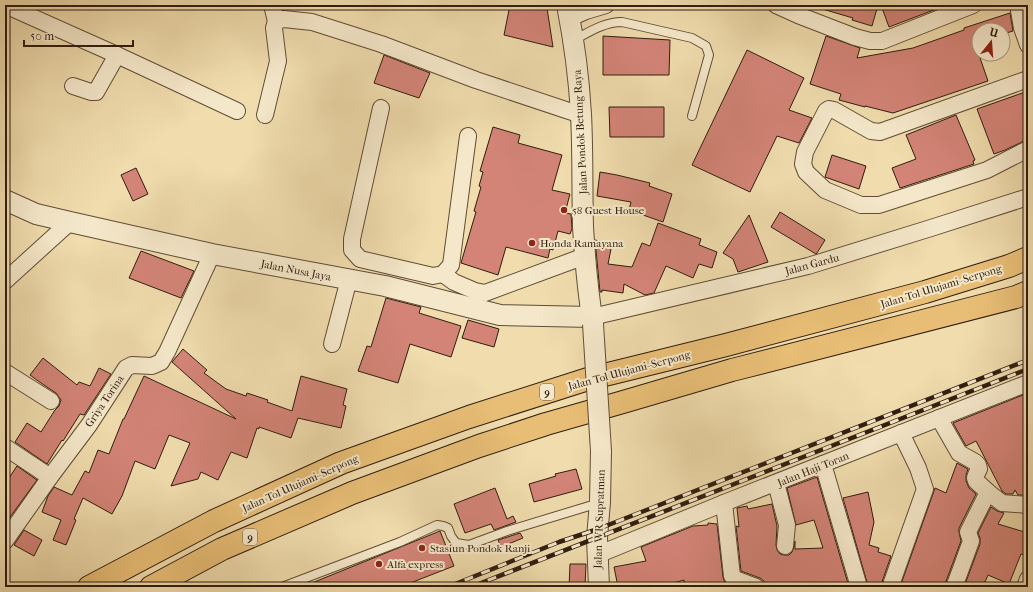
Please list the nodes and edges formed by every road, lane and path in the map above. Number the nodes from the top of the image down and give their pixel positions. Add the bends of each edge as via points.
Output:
1 (5, 5) edge
2 (272, 5) edge
3 (606, 5) edge
4 (776, 5) edge
5 (973, 5) edge
6 (1018, 5) edge
7 (568, 12) edge
8 (276, 21) junction
9 (573, 40) junction
10 (1028, 45) edge
11 (117, 55) junction
12 (1028, 79) edge
13 (73, 86) dead end
14 (381, 108) dead end
15 (237, 111) dead end
16 (265, 115) dead end
17 (581, 115) junction
18 (692, 116) dead end
19 (468, 136) dead end
20 (1028, 150) edge
21 (1028, 197) edge
22 (5, 200) edge
23 (70, 222) junction
24 (212, 254) junction
25 (585, 256) junction
26 (1028, 258) edge
27 (443, 274) junction
28 (349, 280) junction
29 (5, 281) edge
30 (1024, 295) edge
31 (592, 321) junction
32 (332, 344) dead end
33 (5, 372) edge
34 (1028, 383) edge
35 (51, 401) dead end
36 (939, 418) junction
37 (901, 433) junction
38 (5, 447) edge
39 (601, 451) joint
40 (823, 464) junction
41 (50, 477) junction
42 (776, 483) junction
43 (988, 492) junction
44 (600, 502) junction
45 (724, 504) junction
46 (1028, 505) edge
47 (5, 541) edge
48 (785, 546) dead end
49 (597, 555) junction
50 (1028, 579) edge
51 (891, 585) dead end
52 (89, 587) edge
53 (151, 587) edge
54 (282, 587) edge
55 (599, 587) edge
56 (756, 587) edge
57 (859, 587) edge
58 (954, 587) edge
59 (1025, 587) edge

1 - 11 street
2 - 8 street
3 - 7 street via 586,11
4 - 5 street via 870,41 882,41
6 - 10 street
7 - 9 street, Jalan Pondok Betung Raya
8 - 16 street via 274,28 278,61
8 - 17 street via 284,19 312,22
9 - 17 street, Jalan Pondok Betung Raya
9 - 18 lane via 603,24 622,22 692,38 706,46 709,55
11 - 13 street via 96,92
11 - 15 street
12 - 20 street via 880,132 871,131 834,110 826,111 805,152 803,164 806,172 825,190 861,205 879,205 987,170
14 - 27 street via 352,239 352,250 360,259 433,276
17 - 25 street, Jalan Pondok Betung Raya
19 - 27 street via 450,265
21 - 31 street, Jalan Gardu via 808,266
22 - 23 street, Jalan Nusa Jaya via 36,214
23 - 24 street, Jalan Nusa Jaya
23 - 29 street
24 - 28 street, Jalan Nusa Jaya
24 - 41 street, Griya Torina via 161,362 152,366 132,365 126,368 89,425
25 - 27 street via 485,293 454,282
25 - 31 street, Jalan Pondok Betung Raya
26 - 52 highway, Jalan Tol Ulujami–Serpong / 9 via 925,292 588,379 469,417 341,462 214,521
28 - 31 street, Jalan Nusa Jaya via 385,286 500,315
28 - 32 street
30 - 53 highway, 9 via 732,370 478,446 352,493 222,549
31 - 39 street, Jalan Pondok Betung Raya, bridge
33 - 35 street
34 - 36 street, Jalan Haji Toran
36 - 37 street, Jalan Haji Toran
36 - 43 street via 959,453 978,466 976,481
37 - 40 street, Jalan Haji Toran
37 - 51 street via 925,489
38 - 41 street
39 - 44 street, Jalan WR Supratman
40 - 42 street, Jalan Haji Toran
40 - 57 street
41 - 47 street, Griya Torina
42 - 45 street, Jalan Haji Toran
42 - 48 street via 787,525
43 - 46 street via 1002,503
43 - 58 street via 968,532 971,541
44 - 49 street, Jalan WR Supratman
44 - 54 lane via 469,545 456,543 448,528 437,525 400,542
45 - 49 street, Jalan Haji Toran
45 - 56 street via 732,576
49 - 55 street, Jalan WR Supratman
50 - 59 street

